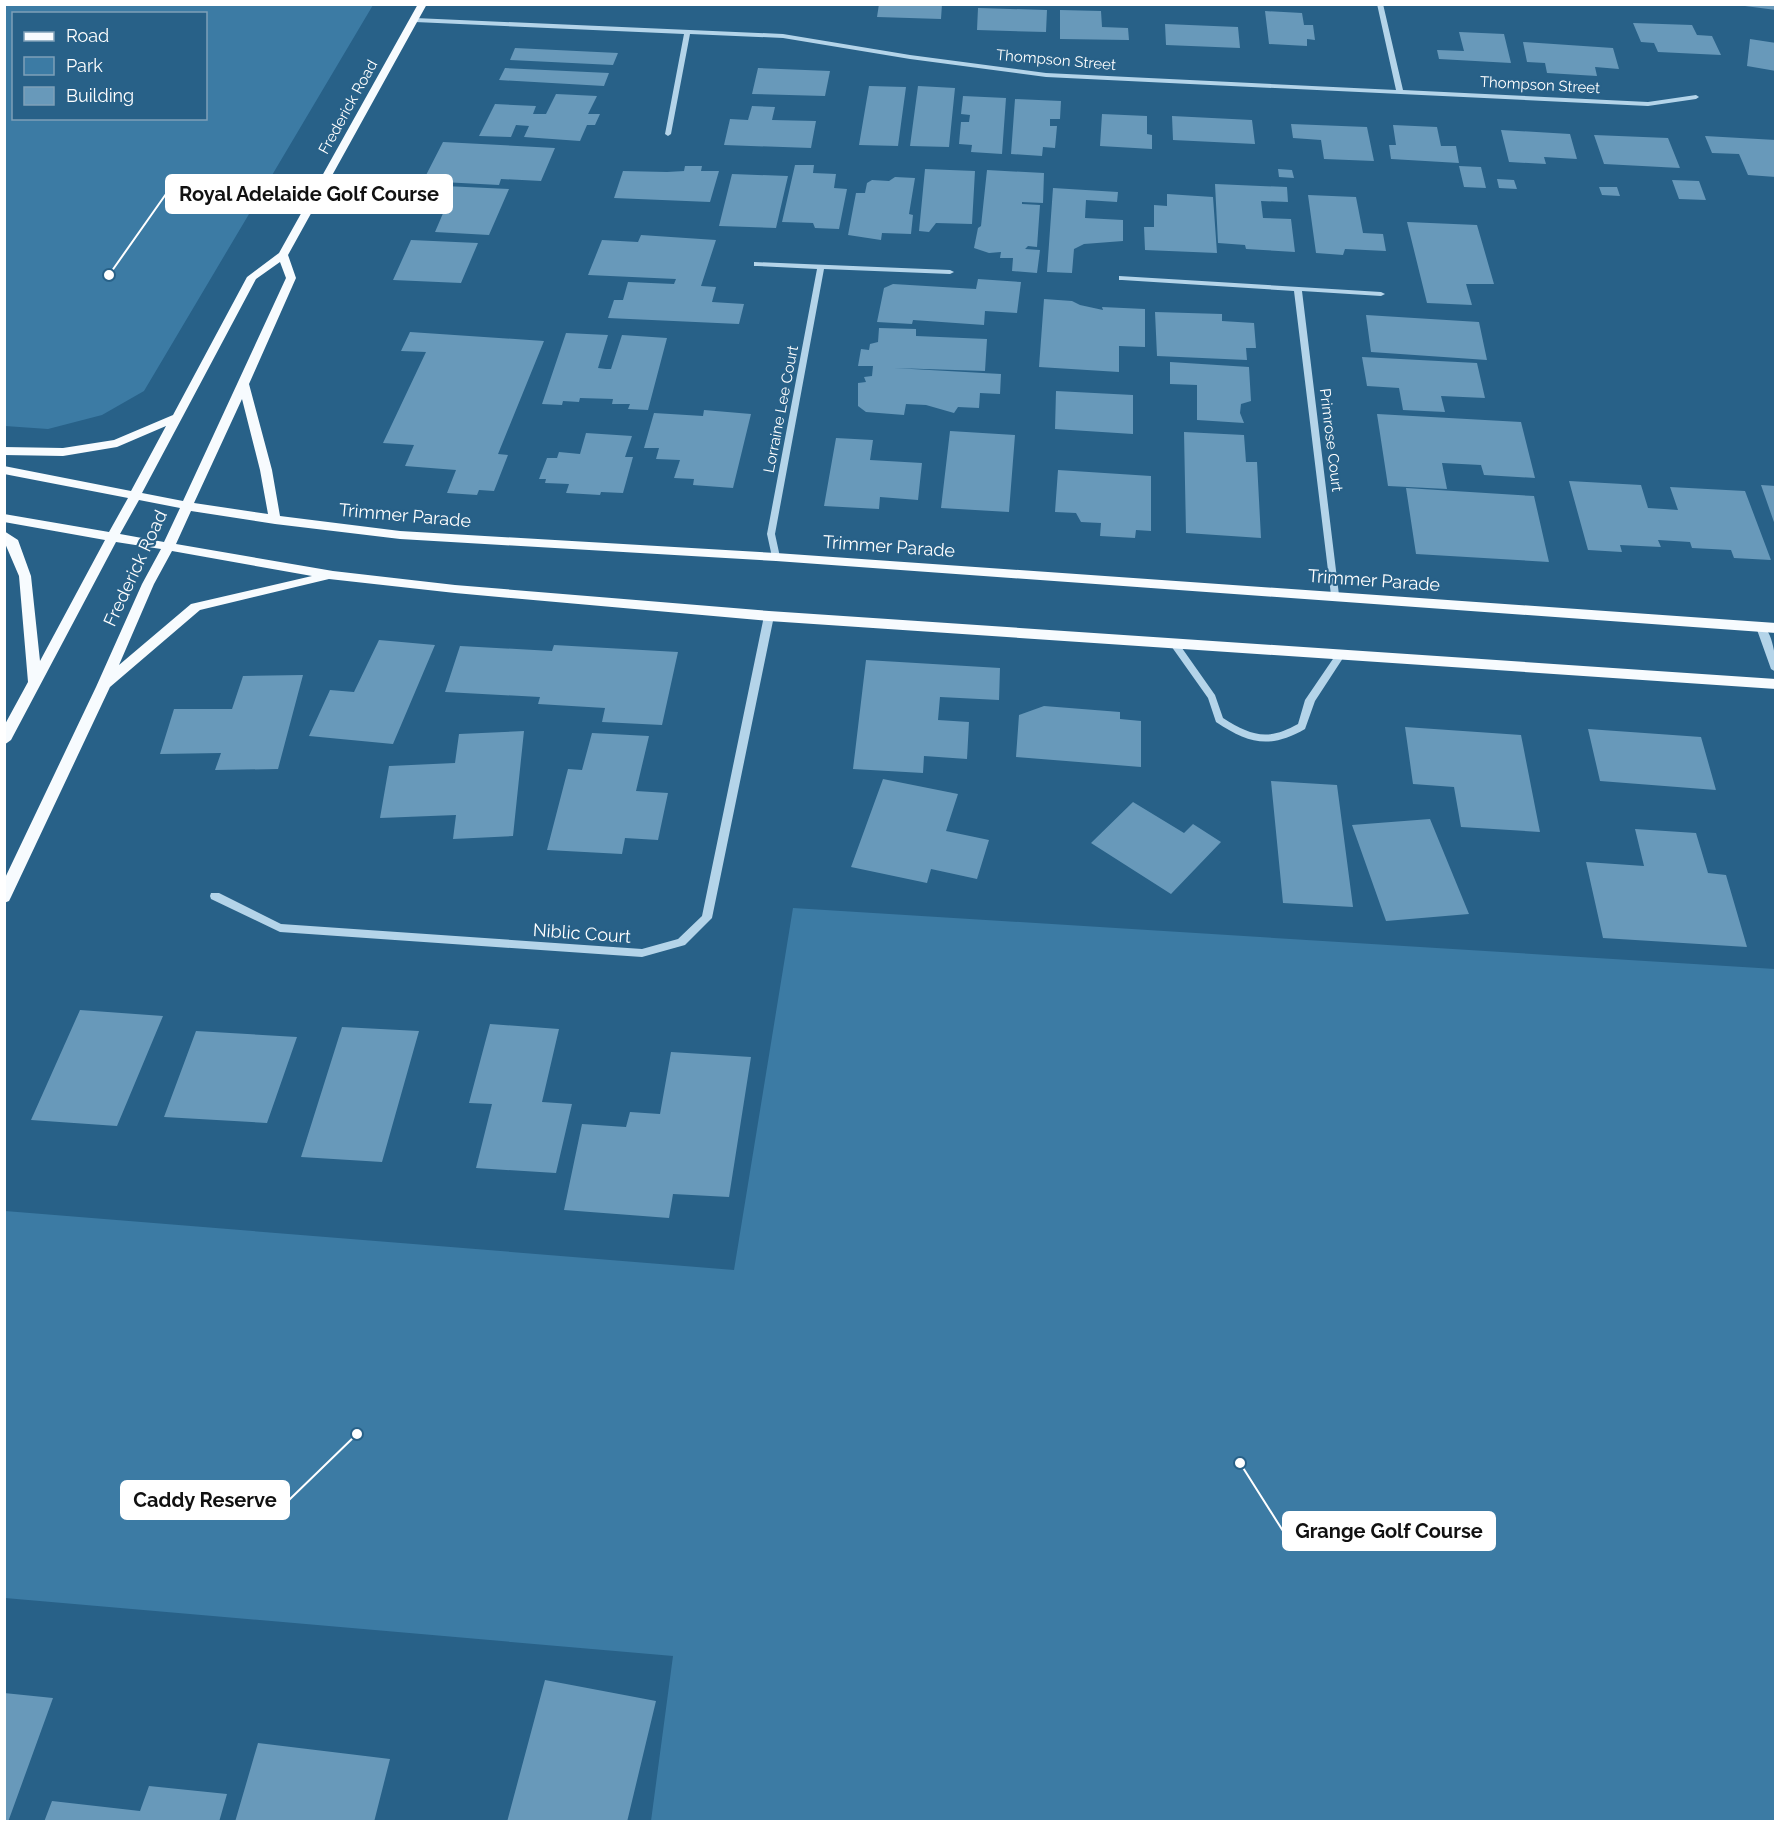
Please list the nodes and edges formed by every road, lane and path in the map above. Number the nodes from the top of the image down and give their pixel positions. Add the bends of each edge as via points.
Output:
1 (423, 4) edge
2 (1380, 4) edge
3 (415, 20) junction
4 (687, 32) junction
5 (1400, 92) junction
6 (1696, 97) dead end
7 (668, 134) dead end
8 (283, 255) junction
9 (757, 264) dead end
10 (821, 267) junction
11 (950, 272) dead end
12 (1122, 278) dead end
13 (1298, 289) junction
14 (1381, 294) dead end
15 (244, 384) junction
16 (177, 417) junction
17 (4, 451) edge
18 (4, 470) edge
19 (135, 495) junction
20 (186, 506) junction
21 (4, 518) edge
22 (275, 520) junction
23 (4, 535) edge
24 (112, 538) junction
25 (168, 547) junction
26 (776, 557) junction
27 (333, 575) junction
28 (1335, 595) junction
29 (769, 616) junction
30 (1761, 627) junction
31 (1776, 627) edge
32 (1174, 643) junction
33 (1340, 655) junction
34 (1776, 669) edge
35 (35, 683) junction
36 (1776, 684) edge
37 (103, 687) junction
38 (4, 740) edge
39 (215, 896) dead end
40 (4, 897) edge

1 - 3 main road, Frederick Road
2 - 5 street
3 - 4 street, Thompson Street
3 - 8 main road, Frederick Road
4 - 5 street, Thompson Street via 783,36 1041,75
4 - 7 street
5 - 6 street, Thompson Street via 1648,104
8 - 15 main road, Frederick Road via 291,278
8 - 16 main road, Frederick Road via 252,277
9 - 10 street
10 - 11 street
10 - 26 street, Lorraine Lee Court via 771,534
12 - 13 street
13 - 14 street
13 - 28 street, Primrose Court
15 - 20 main road, Frederick Road
15 - 22 main road
16 - 17 main road via 117,443 63,452
16 - 19 main road, Frederick Road
18 - 19 main road, Trimmer Parade
19 - 20 main road, Trimmer Parade
19 - 24 main road, Frederick Road
20 - 22 main road, Trimmer Parade
20 - 25 main road, Frederick Road
21 - 24 main road
22 - 26 main road, Trimmer Parade via 400,535
23 - 35 main road via 12,540 25,576
24 - 25 main road
24 - 35 main road, Frederick Road
25 - 27 main road
25 - 37 main road, Frederick Road
26 - 28 main road, Trimmer Parade
27 - 29 main road
27 - 37 main road via 196,607
28 - 30 main road, Trimmer Parade
29 - 32 main road
29 - 39 street, Niblic Court via 707,918 681,942 642,953 280,928
30 - 31 main road, Trimmer Parade
30 - 34 street
32 - 33 main road
32 - 33 street via 1212,697 1219,720 1253,738 1286,736 1302,726 1310,700
33 - 36 main road
35 - 38 main road, Frederick Road
37 - 40 main road, Frederick Road

